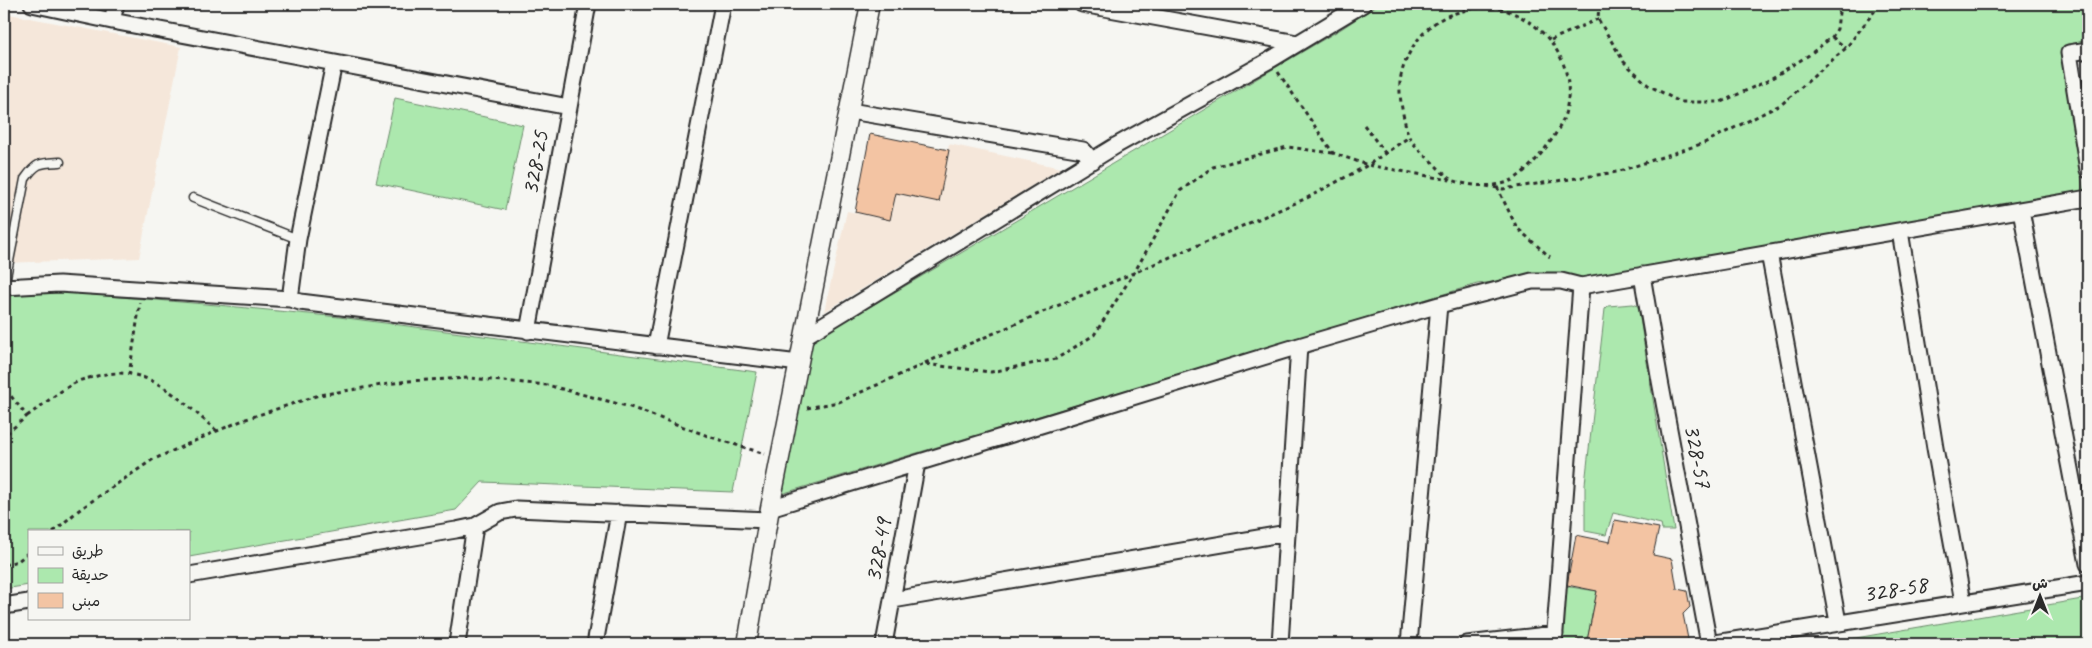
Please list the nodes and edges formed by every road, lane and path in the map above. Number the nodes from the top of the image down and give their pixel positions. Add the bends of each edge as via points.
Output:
1 (38, 4) edge
2 (116, 4) edge
3 (588, 4) edge
4 (723, 4) edge
5 (870, 4) edge
6 (1082, 4) edge
7 (1363, 4) edge
8 (1599, 4) edge
9 (1840, 4) edge
10 (1880, 4) edge
11 (1598, 19) junction
12 (112, 21) junction
13 (1832, 37) junction
14 (1551, 40) junction
15 (1297, 43) junction
16 (1846, 48) junction
17 (2088, 50) edge
18 (1270, 60) junction
19 (334, 63) junction
20 (570, 107) junction
21 (850, 111) junction
22 (1364, 125) dead end
23 (1408, 137) junction
24 (1333, 153) junction
25 (1385, 153) junction
26 (1092, 161) junction
27 (60, 162) dead end
28 (1368, 165) junction
29 (2088, 170) edge
30 (1451, 180) junction
31 (1496, 186) junction
32 (193, 198) dead end
33 (2088, 198) edge
34 (2021, 210) junction
35 (1900, 230) junction
36 (298, 239) junction
37 (1769, 253) junction
38 (1550, 257) dead end
39 (1134, 273) junction
40 (1642, 275) junction
41 (1581, 286) junction
42 (4, 287) edge
43 (142, 289) junction
44 (290, 299) junction
45 (1439, 305) junction
46 (528, 331) junction
47 (805, 336) junction
48 (656, 346) junction
49 (1299, 346) junction
50 (799, 363) junction
51 (924, 364) junction
52 (129, 374) junction
53 (4, 393) edge
54 (789, 412) junction
55 (27, 416) junction
56 (217, 431) junction
57 (4, 436) edge
58 (781, 455) junction
59 (917, 463) junction
60 (619, 513) junction
61 (769, 514) junction
62 (475, 526) junction
63 (55, 530) edge
64 (1287, 533) junction
65 (28, 553) edge
66 (2088, 564) edge
67 (4, 565) edge
68 (190, 575) edge
69 (2088, 583) edge
70 (893, 600) junction
71 (28, 602) edge
72 (1964, 602) junction
73 (4, 606) edge
74 (1838, 622) junction
75 (1554, 639) edge
76 (457, 644) edge
77 (595, 644) edge
78 (747, 644) edge
79 (884, 644) edge
80 (1280, 644) edge
81 (1409, 644) edge
82 (1467, 644) edge
83 (1709, 644) edge

1 - 12 street
2 - 12 street
3 - 20 street, 328-25
4 - 48 street
5 - 21 street
6 - 15 street
7 - 15 street
8 - 11 path
9 - 13 path via 1837,29
10 - 16 path
11 - 13 path via 1624,62 1648,85 1680,102 1721,102 1767,81
11 - 14 path
12 - 19 street
13 - 16 path
14 - 23 path via 1530,21 1504,10 1475,8 1448,15 1425,32 1408,54 1400,82
14 - 31 path via 1564,63 1568,90 1564,117 1552,141 1532,164 1509,182
15 - 18 street
16 - 31 path via 1782,104 1704,143 1617,172 1503,190
17 - 29 street via 2069,53
18 - 24 path
18 - 26 street
19 - 20 street
19 - 36 street
20 - 46 street, 328-25
21 - 26 street via 1083,150
21 - 47 street
22 - 25 path
23 - 25 path
23 - 30 path
24 - 28 path
24 - 39 path via 1286,147 1213,167 1180,191
25 - 28 path
26 - 47 street
27 - 42 lane via 40,163 25,179
28 - 30 path
28 - 39 path via 1306,198
30 - 31 path
31 - 38 path via 1517,228
32 - 36 lane
33 - 34 street
34 - 35 street
34 - 66 street
35 - 37 street
35 - 72 street
36 - 44 street
37 - 40 street
37 - 74 street
39 - 51 path
39 - 51 path via 1094,335 1056,359 991,372
40 - 41 street
40 - 83 street, 328-57
41 - 45 street via 1561,281 1532,281
41 - 75 street
42 - 43 street via 60,284
43 - 44 street
43 - 52 path
44 - 46 street
45 - 49 street
45 - 81 street
46 - 48 street
47 - 50 street
48 - 50 street
49 - 59 street
49 - 64 street
50 - 54 street
51 - 54 path via 839,402
52 - 55 path via 106,374 76,382
52 - 56 path via 152,380 168,389
53 - 55 path via 10,395
54 - 58 street
55 - 57 path
56 - 58 path via 319,395 407,381 469,378 547,384 630,407 762,453
56 - 63 path via 152,460
58 - 61 street
59 - 61 street
59 - 70 street, 328-49
60 - 61 street
60 - 62 street via 516,509 500,512
60 - 77 street
61 - 78 street
62 - 68 street
62 - 76 street
64 - 70 street
64 - 80 street
65 - 67 path via 18,561
69 - 72 street, 328-58
70 - 79 street, 328-49
71 - 73 street
72 - 74 street, 328-58
74 - 83 street, 328-58
75 - 82 street

